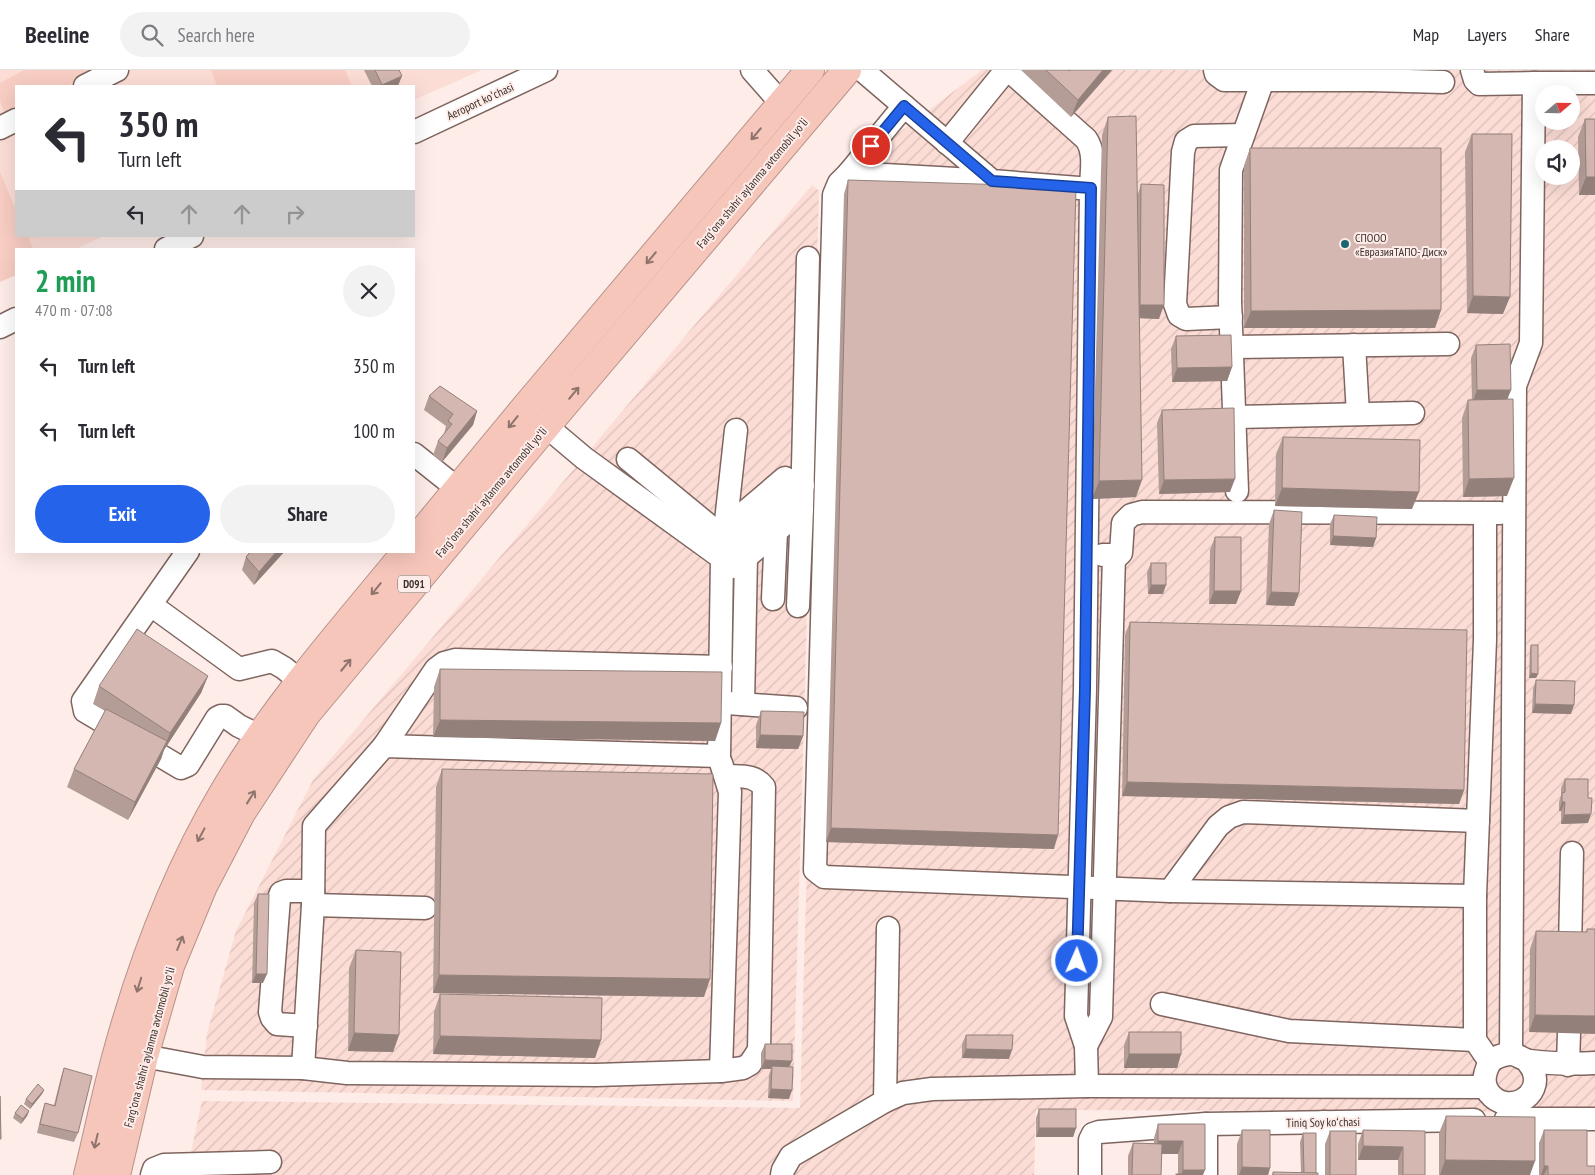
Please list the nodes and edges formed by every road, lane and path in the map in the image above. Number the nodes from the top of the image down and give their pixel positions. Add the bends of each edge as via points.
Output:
1 (117, 70) edge
2 (546, 70) edge
3 (752, 70) edge
4 (810, 70) edge
5 (847, 70) edge
6 (862, 70) edge
7 (1215, 70) edge
8 (1472, 70) edge
9 (1371, 75) edge
10 (1262, 80) junction
11 (1443, 82) dead end
12 (1534, 82) junction
13 (1595, 83) edge
14 (87, 85) edge
15 (782, 104) junction
16 (904, 106) junction
17 (15, 120) edge
18 (0, 128) edge
19 (415, 132) edge
20 (1243, 135) junction
21 (947, 143) junction
22 (848, 173) junction
23 (992, 181) junction
24 (1091, 188) junction
25 (190, 237) edge
26 (168, 248) edge
27 (808, 258) dead end
28 (1231, 317) junction
29 (15, 320) edge
30 (0, 327) edge
31 (1448, 344) dead end
32 (1354, 345) junction
33 (1232, 347) junction
34 (1413, 413) dead end
35 (1358, 414) junction
36 (1235, 417) junction
37 (546, 426) junction
38 (736, 430) dead end
39 (415, 455) edge
40 (628, 460) dead end
41 (794, 482) junction
42 (458, 489) junction
43 (1237, 491) edge
44 (802, 509) junction
45 (1514, 512) junction
46 (1484, 514) junction
47 (776, 531) junction
48 (415, 541) edge
49 (723, 550) junction
50 (187, 553) edge
51 (404, 553) edge
52 (1087, 555) junction
53 (1114, 556) junction
54 (746, 557) junction
55 (773, 599) dead end
56 (151, 605) junction
57 (798, 606) dead end
58 (721, 667) junction
59 (300, 682) junction
60 (1110, 688) junction
61 (1085, 689) junction
62 (720, 702) junction
63 (743, 704) junction
64 (796, 708) dead end
65 (260, 736) junction
66 (384, 746) junction
67 (722, 766) junction
68 (1478, 821) junction
69 (1572, 854) dead end
70 (1080, 888) junction
71 (1105, 889) junction
72 (1170, 891) junction
73 (1475, 896) junction
74 (313, 898) junction
75 (425, 908) dead end
76 (888, 928) dead end
77 (1570, 949) edge
78 (1162, 1004) dead end
79 (306, 1026) junction
80 (1569, 1033) dead end
81 (1475, 1040) junction
82 (1086, 1046) junction
83 (144, 1056) junction
84 (1519, 1057) junction
85 (1490, 1062) junction
86 (1595, 1063) edge
87 (1568, 1065) junction
88 (303, 1068) junction
89 (721, 1071) junction
90 (1087, 1086) junction
91 (1485, 1087) junction
92 (885, 1101) junction
93 (1535, 1119) junction
94 (1595, 1119) edge
95 (1324, 1122) junction
96 (1206, 1124) junction
97 (270, 1162) dead end
98 (88, 1175) edge
99 (116, 1175) edge
100 (152, 1175) edge
101 (782, 1175) edge
102 (1090, 1175) edge
103 (1206, 1175) edge
104 (1324, 1175) edge
105 (1534, 1175) edge

1 - 14 street
2 - 19 street, Aeroport koʻchasi
3 - 15 street
4 - 15 highway
37 -> 5 highway, Fargʻona shahri aylanma avtomobil yoʻli / D091
6 - 16 street
7 - 10 street via 1224,80
8 - 12 street via 1479,84
9 - 10 street
9 - 11 street
10 - 20 street
12 - 13 street
12 - 45 street via 1530,343 1514,386
15 -> 42 highway
16 - 21 street
16 - 22 street
17 - 18 street
20 - 28 street via 1231,170
20 - 28 street via 1194,136 1186,141 1183,152 1175,304 1179,315 1186,319
21 - 23 street
21 - 24 street via 1002,75 1012,73 1091,146
22 - 23 street
22 - 70 street via 834,195 815,870 824,877
23 - 24 street
24 - 52 street
25 - 26 street
27 - 41 street
28 - 33 street
29 - 30 street
31 - 32 street
32 - 33 street
32 - 35 street
33 - 36 street
34 - 35 street
35 - 36 street
36 - 43 street
37 - 49 street via 584,458
83 -> 37 highway, Fargʻona shahri aylanma avtomobil yoʻli / D091 via 170,966 203,886 240,813 306,714
38 - 49 street
39 - 42 street
40 - 49 street
41 - 44 street
41 - 49 street
42 - 48 highway
44 - 47 street
44 - 57 street
45 - 46 street
45 - 84 street
46 - 53 street via 1142,512 1131,515 1123,523 1121,553
46 - 68 street via 1485,640
47 - 54 street
47 - 55 street
49 - 54 street
49 - 58 street
50 - 56 street
51 -> 59 highway, Fargʻona shahri aylanma avtomobil yoʻli / D091
52 - 53 street
52 - 61 street
53 - 60 street
54 - 63 street
56 - 59 street via 239,669 272,661
56 - 65 street via 83,701 85,711 181,768 188,766 221,716
58 - 62 street
58 - 66 street via 444,662
59 - 65 highway, Fargʻona shahri aylanma avtomobil yoʻli / D091
60 - 61 street
60 - 71 street
61 - 70 street
62 - 63 street
62 - 67 street
63 - 64 street
65 -> 98 highway, Fargʻona shahri aylanma avtomobil yoʻli / D091 via 224,792 180,874 149,952 117,1054
66 - 67 street
66 - 74 street via 314,826
67 - 89 street via 730,792
67 - 89 street via 753,777 764,787 759,1050 750,1064 743,1068
68 - 72 street via 1243,812 1218,826
68 - 73 street
69 - 77 street
70 - 71 street
70 - 82 street via 1076,1016
71 - 72 street
71 - 82 street via 1101,1018
72 - 73 street
73 - 81 street
74 - 75 street
74 - 79 street
74 - 79 street via 286,891 279,898 270,1012 277,1024
76 - 92 street
78 - 81 street via 1289,1031
79 - 88 street
80 - 87 street
81 - 85 street
82 - 90 street
83 - 88 street via 204,1067
83 - 99 highway, Fargʻona shahri aylanma avtomobil yoʻli / D091
84 - 85 street via 1500,1055
84 - 87 street
84 - 91 street via 1534,1071 1534,1084 1529,1096 1518,1103 1505,1104 1494,1098
85 - 91 street
86 - 87 street
88 - 89 street via 347,1074
90 - 91 street
90 - 92 street via 932,1089 903,1093
92 - 101 street via 791,1156
93 - 94 street, Tiniq Soy koʻchasi
93 - 95 street, Tiniq Soy koʻchasi via 1425,1129
93 - 105 street
95 - 96 street, Tiniq Soy koʻchasi
95 - 104 street
96 - 102 street, Tiniq Soy koʻchasi via 1093,1134 1090,1140
96 - 103 street
97 - 100 street via 164,1165 154,1170

